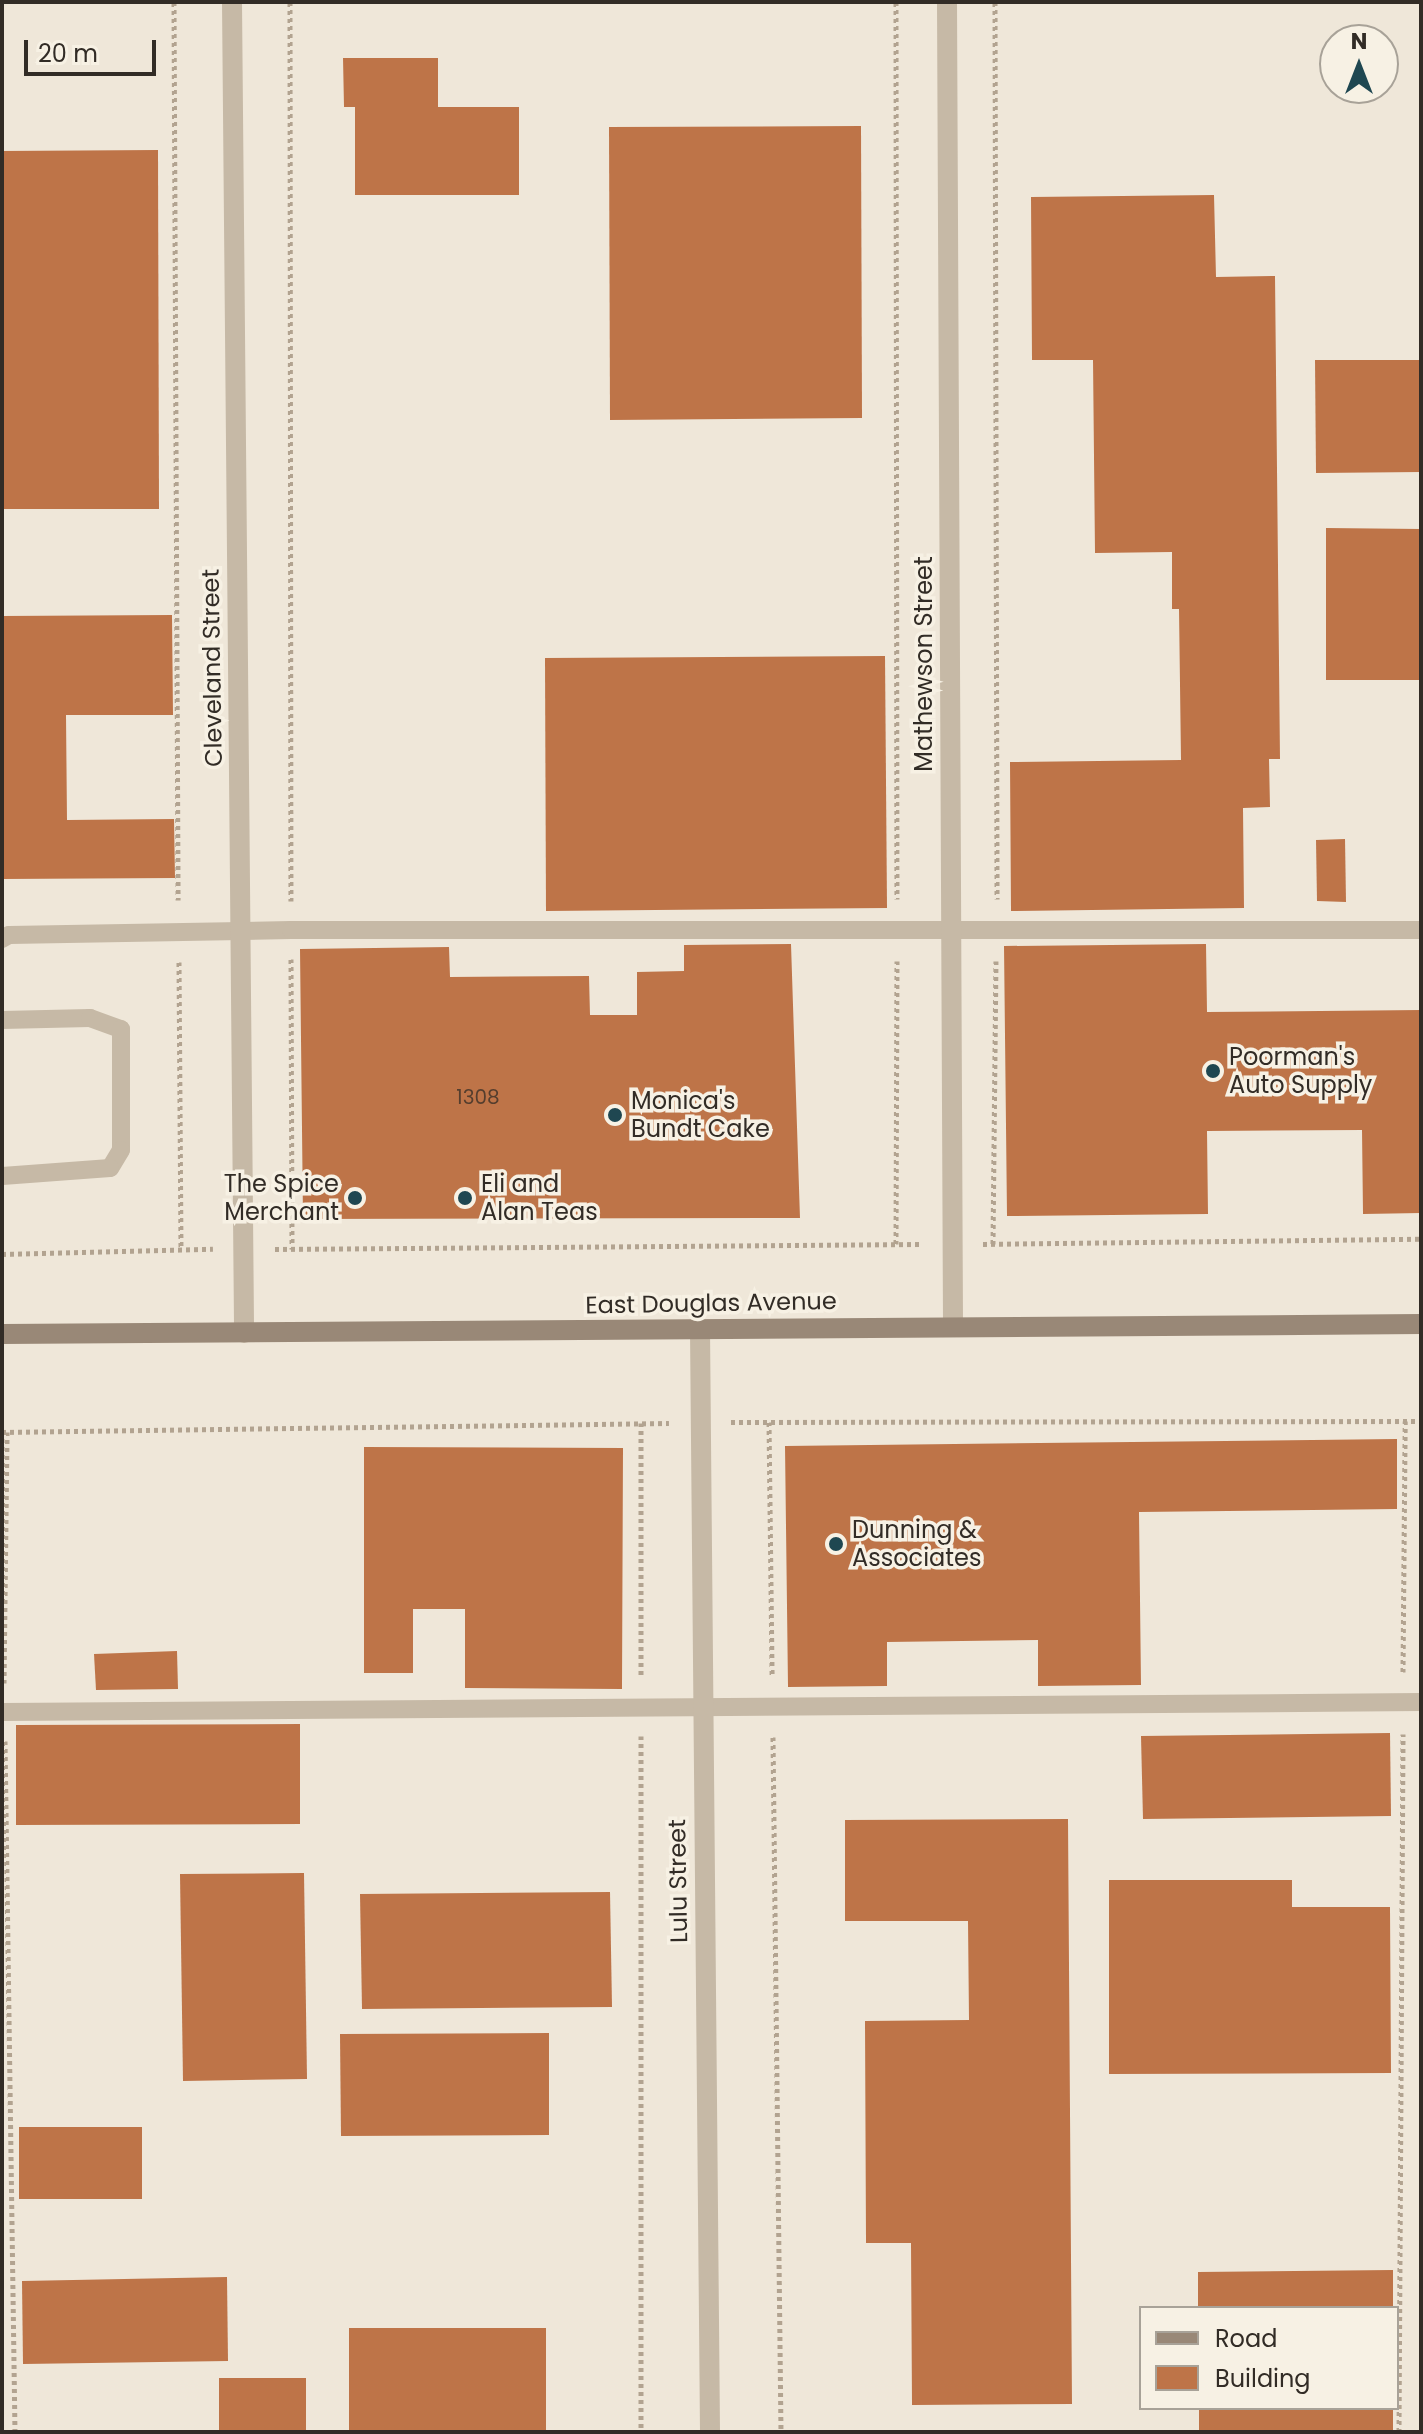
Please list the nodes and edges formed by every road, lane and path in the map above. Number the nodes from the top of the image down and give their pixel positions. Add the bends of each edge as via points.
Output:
1 (174, 2) edge
2 (232, 2) edge
3 (290, 2) edge
4 (896, 2) edge
5 (947, 2) edge
6 (995, 2) edge
7 (897, 927) junction
8 (951, 927) junction
9 (996, 927) junction
10 (291, 930) junction
11 (1421, 930) edge
12 (240, 931) junction
13 (178, 932) junction
14 (2, 939) edge
15 (2, 1020) edge
16 (2, 1176) edge
17 (1421, 1239) edge
18 (896, 1244) junction
19 (953, 1244) junction
20 (993, 1244) junction
21 (181, 1249) junction
22 (243, 1249) junction
23 (292, 1249) junction
24 (2, 1254) edge
25 (1421, 1324) edge
26 (953, 1326) junction
27 (700, 1329) junction
28 (244, 1333) junction
29 (2, 1334) edge
30 (1405, 1421) dead end
31 (769, 1422) dead end
32 (641, 1423) dead end
33 (7, 1432) dead end
34 (1412, 1702) edge
35 (772, 1709) junction
36 (702, 1710) junction
37 (641, 1711) junction
38 (3, 1712) edge
39 (15, 2432) edge
40 (641, 2432) edge
41 (710, 2432) edge
42 (781, 2432) edge
43 (1399, 2432) edge

1 - 13 path
2 - 12 street, Cleveland Street
3 - 10 path
4 - 7 path
5 - 8 street, Mathewson Street
6 - 9 path
7 - 8 lane
7 - 10 lane
7 - 18 path
8 - 9 lane
8 - 19 street, Mathewson Street
9 - 11 lane
9 - 20 path
10 - 12 lane
10 - 23 path
12 - 13 lane
12 - 22 street, Cleveland Street
13 - 14 lane
13 - 21 path
15 - 16 lane via 90,1018 121,1029 121,1150 110,1168
17 - 20 path
18 - 19 path
18 - 23 path
19 - 20 path
19 - 26 street, Mathewson Street
21 - 22 path
21 - 24 path
22 - 23 path
22 - 28 street, Cleveland Street
25 - 26 main road, East Douglas Avenue
26 - 27 main road, East Douglas Avenue
27 - 28 main road, East Douglas Avenue
27 - 36 street, Lulu Street
28 - 29 main road, East Douglas Avenue
30 - 34 path
31 - 35 path
32 - 37 path
33 - 38 path
34 - 35 lane
34 - 43 path
35 - 36 lane
35 - 42 path
36 - 37 lane
36 - 41 street, Lulu Street
37 - 38 lane
37 - 40 path
38 - 39 path

